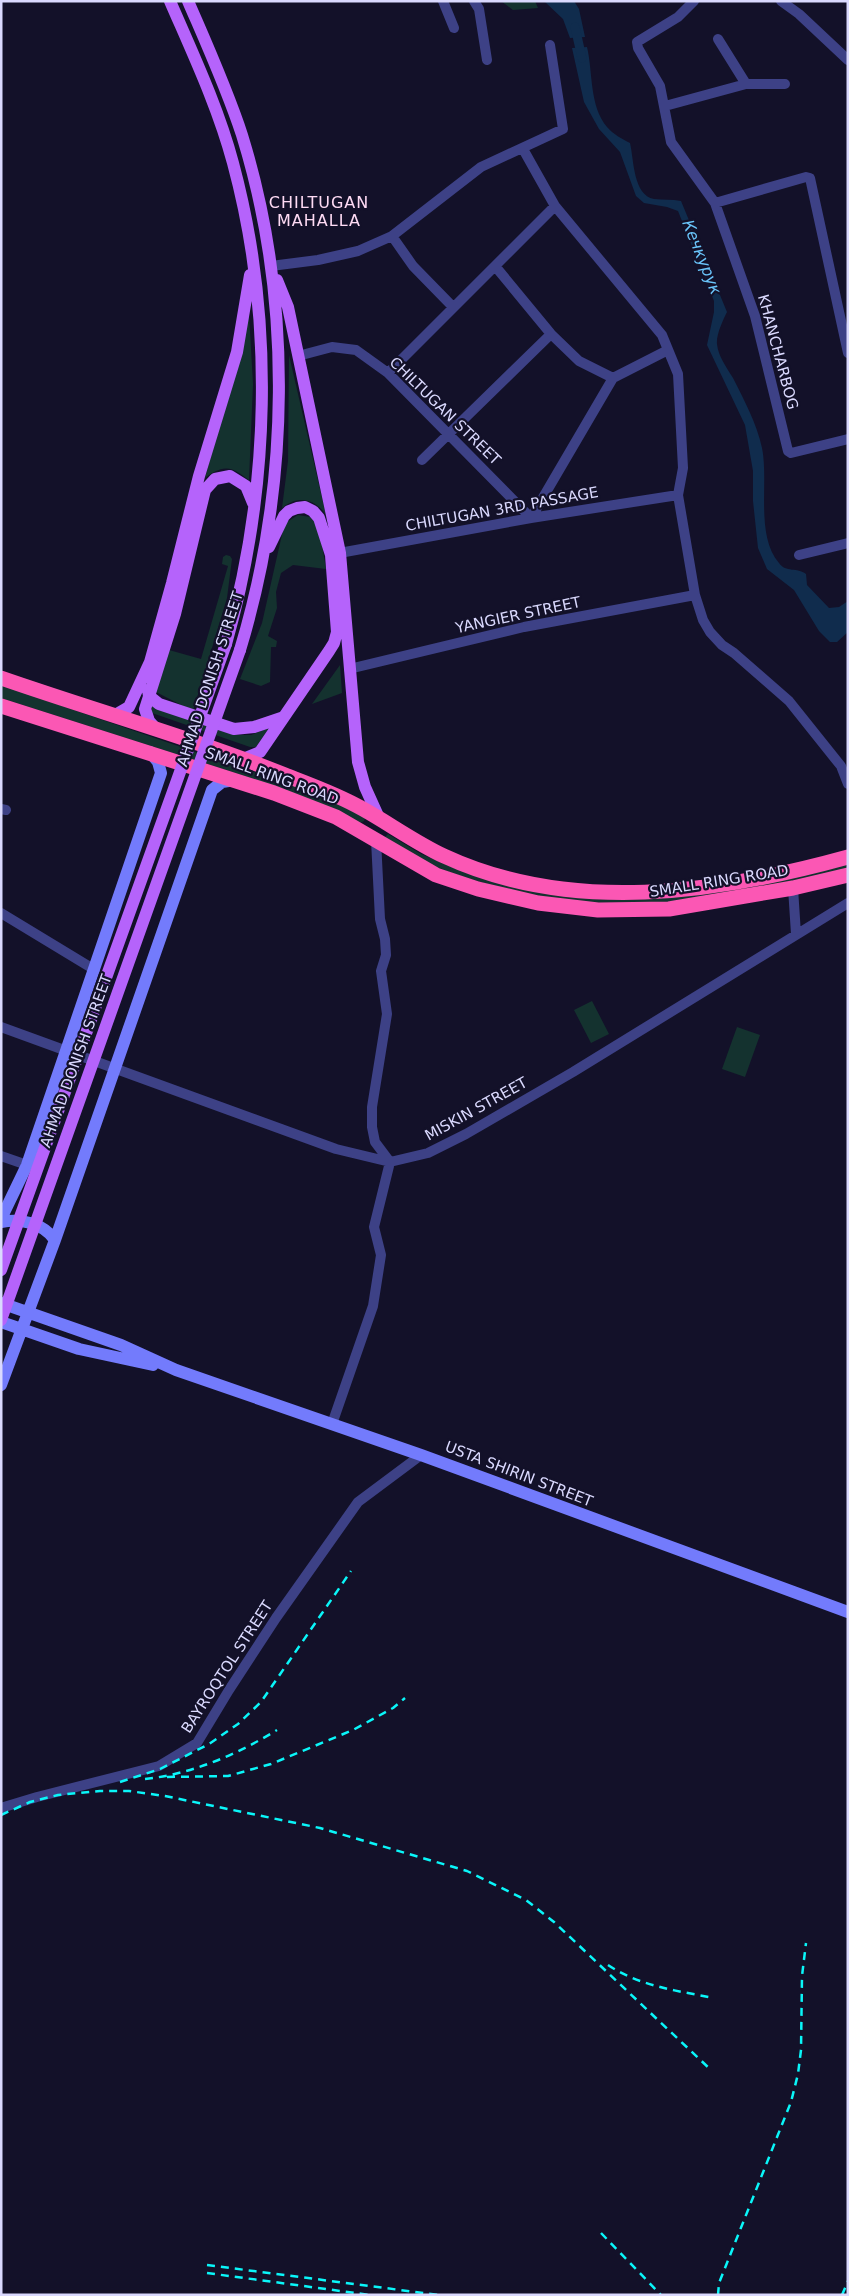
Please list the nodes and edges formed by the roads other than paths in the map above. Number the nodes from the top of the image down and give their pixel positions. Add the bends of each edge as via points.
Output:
1 (170, 1) edge
2 (188, 1) edge
3 (443, 1) edge
4 (474, 1) edge
5 (694, 1) edge
6 (781, 1) edge
7 (454, 28) dead end
8 (718, 39) dead end
9 (550, 45) dead end
10 (487, 60) dead end
11 (848, 60) edge
12 (746, 84) junction
13 (785, 84) dead end
14 (665, 106) junction
15 (523, 149) junction
16 (715, 203) junction
17 (555, 206) junction
18 (392, 236) junction
19 (252, 257) junction
20 (271, 266) junction
21 (495, 266) junction
22 (848, 304) edge
23 (288, 307) junction
24 (453, 307) junction
25 (837, 307) junction
26 (551, 334) junction
27 (668, 350) junction
28 (848, 353) edge
29 (298, 356) junction
30 (278, 365) junction
31 (388, 373) junction
32 (613, 378) junction
33 (449, 433) junction
34 (848, 439) edge
35 (422, 460) dead end
36 (678, 495) junction
37 (254, 507) junction
38 (531, 518) junction
39 (848, 544) edge
40 (336, 554) junction
41 (799, 555) dead end
42 (262, 560) junction
43 (695, 595) junction
44 (348, 622) junction
45 (349, 669) junction
46 (145, 675) junction
47 (1, 678) edge
48 (149, 696) junction
49 (1, 706) edge
50 (107, 714) junction
51 (285, 716) junction
52 (158, 731) junction
53 (150, 752) junction
54 (244, 759) junction
55 (235, 780) junction
56 (848, 784) edge
57 (379, 818) junction
58 (373, 838) junction
59 (848, 857) edge
60 (848, 875) edge
61 (793, 888) junction
62 (848, 903) edge
63 (1, 913) edge
64 (796, 934) junction
65 (95, 970) junction
66 (1, 1027) edge
67 (67, 1051) junction
68 (115, 1068) junction
69 (1, 1156) edge
70 (390, 1162) junction
71 (27, 1165) junction
72 (1, 1220) edge
73 (55, 1240) junction
74 (1, 1270) edge
75 (1, 1303) edge
76 (27, 1312) junction
77 (1, 1321) edge
78 (21, 1329) junction
79 (4, 1366) edge
80 (176, 1370) junction
81 (1, 1385) edge
82 (332, 1424) junction
83 (422, 1455) junction
84 (848, 1612) edge
85 (1, 1808) edge

1 - 19 main road, AHMAD DONISH STREET via 225,136 242,199
2 - 20 main road, AHMAD DONISH STREET via 242,135
3 - 7 street
4 - 10 street via 479,9
5 - 14 street, KHANCHARBOG via 687,10 637,45 658,80
6 - 11 street
8 - 12 street
9 - 15 street via 563,129
12 - 13 street
12 - 14 street
14 - 16 street, KHANCHARBOG via 671,142
15 - 17 street
15 - 18 street via 482,167
16 - 25 street via 810,178
16 - 34 street, KHANCHARBOG via 756,316 788,451 791,453
17 - 21 street
17 - 27 street via 662,335
18 - 20 street via 358,251
18 - 24 street via 413,266
19 - 37 main road, AHMAD DONISH STREET via 261,377
19 - 46 main road via 237,352 198,476 164,616
20 - 23 main road
20 - 30 main road, AHMAD DONISH STREET
21 - 24 street
21 - 26 street
22 - 25 street
23 - 29 main road
23 - 30 main road
24 - 31 street
25 - 28 street
26 - 32 street via 579,361
26 - 33 street
27 - 32 street
27 - 36 street via 678,374 683,468
29 - 31 street, CHILTUGAN STREET via 347,348 356,350
29 - 40 main road
30 - 42 main road, AHMAD DONISH STREET via 276,449
31 - 33 street, CHILTUGAN STREET
32 - 38 street
33 - 35 street
33 - 38 street, CHILTUGAN STREET
36 - 38 street, CHILTUGAN 3RD PASSAGE
36 - 43 street
37 - 48 main road via 248,489 234,477 218,477 205,490 175,614
37 - 74 main road, AHMAD DONISH STREET, bridge via 237,604 226,644
38 - 40 street, CHILTUGAN 3RD PASSAGE
39 - 41 street
40 - 42 main road via 319,518 301,507 284,516
40 - 44 main road
40 - 51 main road via 335,641
42 - 77 main road, AHMAD DONISH STREET, bridge via 253,608 240,650
43 - 45 street, YANGIER STREET via 524,627
43 - 56 street via 710,632 789,701 841,766
44 - 45 main road
44 - 51 main road via 338,649 299,704
45 - 57 main road via 358,762
46 - 48 main road
46 - 50 main road via 129,707 117,714
47 - 50 highway, SMALL RING ROAD
48 - 51 main road via 159,704 234,729 254,728
48 - 52 main road via 146,714
49 - 53 highway, SMALL RING ROAD
50 - 52 highway, SMALL RING ROAD
51 - 54 main road via 260,752
52 - 54 highway, SMALL RING ROAD
53 - 55 highway, SMALL RING ROAD
53 - 65 street, AHMAD DONISH STREET via 161,772
54 - 57 highway, SMALL RING ROAD via 348,801
55 - 58 highway, SMALL RING ROAD via 336,817
55 - 68 street via 222,782 212,790
57 - 58 highway
57 - 59 highway, SMALL RING ROAD via 433,850 473,867 529,882 605,892 708,887
58 - 61 highway, SMALL RING ROAD via 445,879 512,897 576,908 669,909
58 - 70 street via 379,911 385,939 382,971 388,1014 372,1108 372,1127 375,1142
60 - 61 highway, SMALL RING ROAD
61 - 64 street
62 - 64 street, MISKIN STREET
63 - 65 street
64 - 70 street, MISKIN STREET via 466,1134 428,1153
65 - 67 street, AHMAD DONISH STREET
66 - 67 street
67 - 68 street
67 - 71 street, AHMAD DONISH STREET
68 - 70 street, MISKIN STREET via 336,1149
68 - 73 street
69 - 71 street
70 - 82 street via 374,1227 381,1255 373,1306
71 - 72 street, AHMAD DONISH STREET
72 - 73 street via 32,1223 46,1230
73 - 76 street
75 - 76 street, USTA SHIRIN STREET
76 - 78 street
76 - 80 street, USTA SHIRIN STREET via 121,1344
77 - 78 street, USTA SHIRIN STREET
78 - 79 street
78 - 80 street, USTA SHIRIN STREET via 79,1349
79 - 81 street
80 - 82 street, USTA SHIRIN STREET
82 - 83 street, USTA SHIRIN STREET
83 - 84 street, USTA SHIRIN STREET
83 - 85 street, BAYROQTOL STREET via 358,1502 276,1618 197,1743 159,1766

